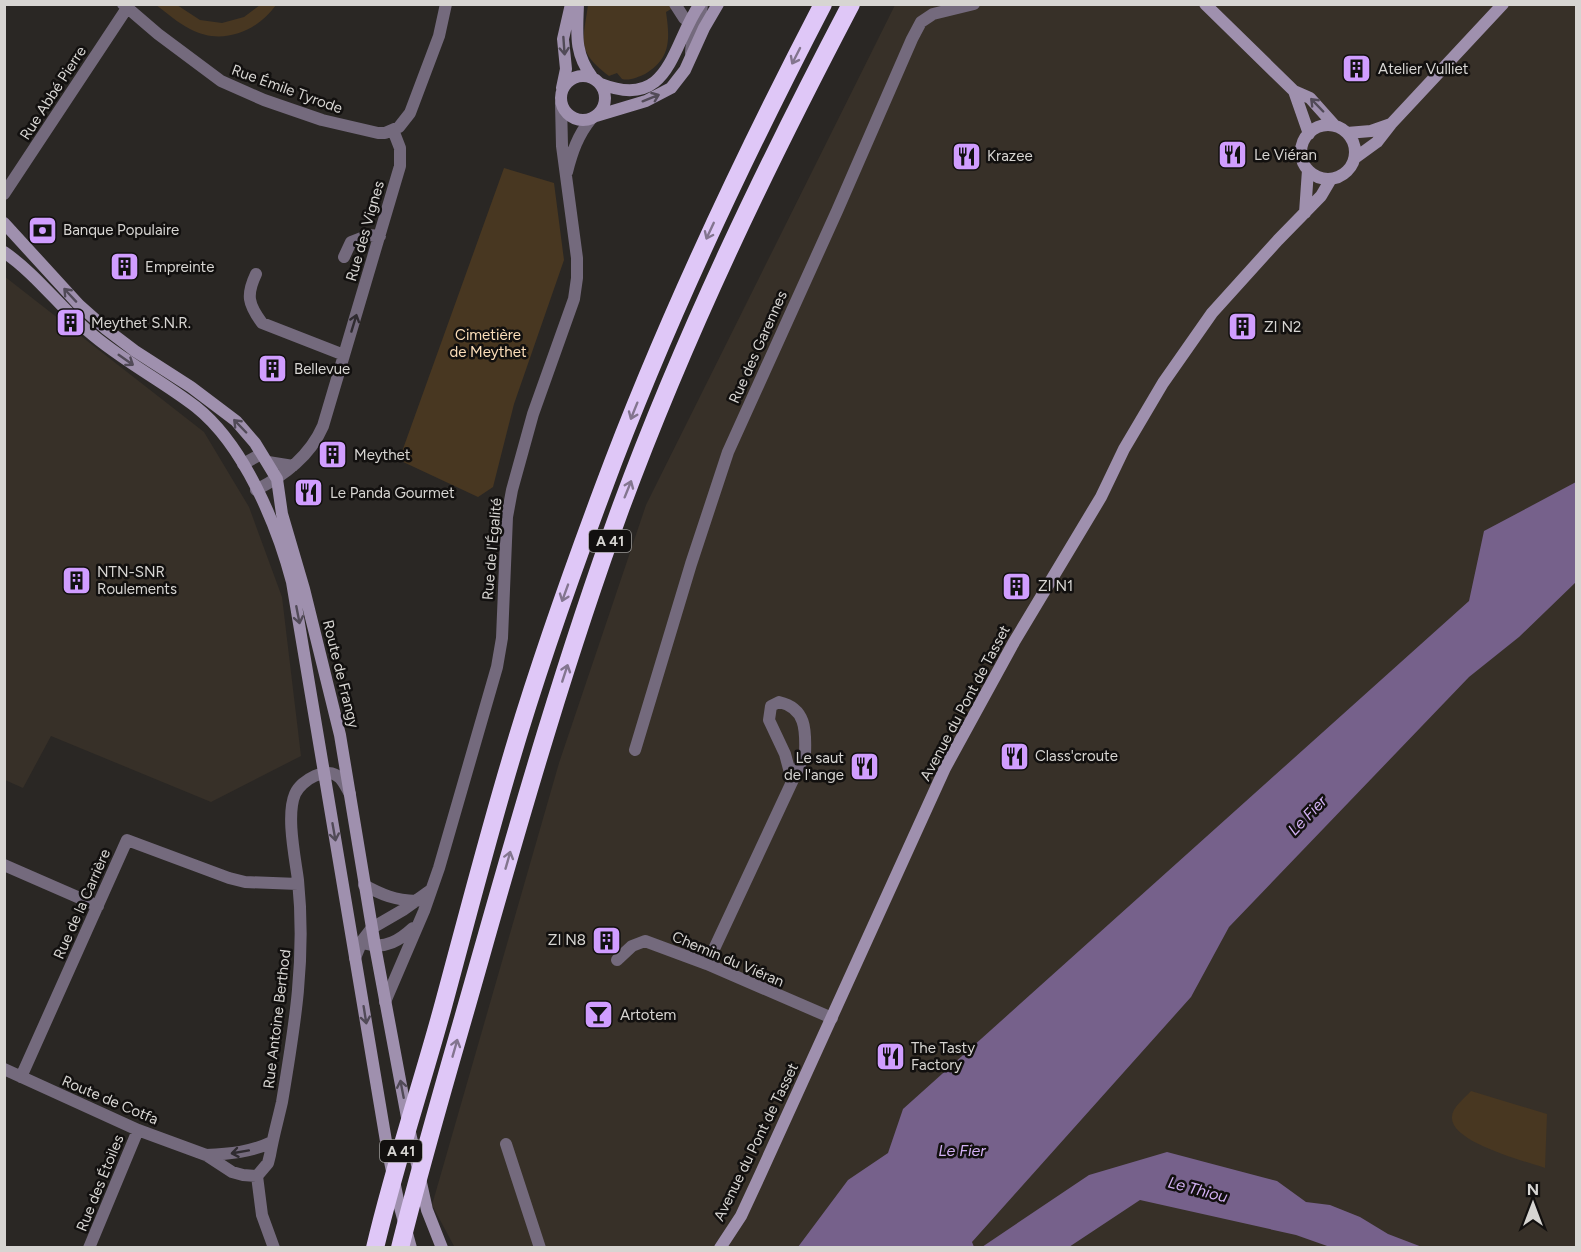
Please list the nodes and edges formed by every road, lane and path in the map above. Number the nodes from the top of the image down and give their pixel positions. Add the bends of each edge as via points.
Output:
1 (446, 4) edge
2 (571, 4) edge
3 (578, 4) edge
4 (675, 4) edge
5 (701, 4) edge
6 (718, 4) edge
7 (823, 4) edge
8 (851, 4) edge
9 (974, 4) edge
10 (1204, 4) edge
11 (1503, 4) edge
12 (125, 6) edge
13 (689, 22) junction
14 (691, 53) junction
15 (596, 81) junction
16 (562, 88) junction
17 (1294, 91) junction
18 (561, 103) junction
19 (593, 118) junction
20 (1391, 124) junction
21 (1341, 129) junction
22 (393, 130) junction
23 (1309, 134) junction
24 (1355, 158) junction
25 (1308, 170) junction
26 (566, 176) junction
27 (1331, 179) junction
28 (4, 194) edge
29 (1304, 214) junction
30 (4, 223) edge
31 (380, 236) junction
32 (4, 252) edge
33 (344, 257) dead end
34 (256, 274) dead end
35 (344, 355) junction
36 (265, 458) junction
37 (243, 464) junction
38 (293, 466) junction
39 (277, 479) junction
40 (256, 490) junction
41 (635, 750) dead end
42 (324, 774) junction
43 (792, 780) junction
44 (350, 795) junction
45 (4, 865) edge
46 (298, 884) junction
47 (364, 885) junction
48 (431, 890) junction
49 (416, 900) junction
50 (98, 906) junction
51 (416, 925) junction
52 (372, 928) junction
53 (350, 930) junction
54 (362, 940) junction
55 (375, 946) junction
56 (355, 958) junction
57 (617, 960) dead end
58 (707, 964) junction
59 (385, 1002) junction
60 (832, 1018) junction
61 (4, 1070) edge
62 (21, 1077) junction
63 (138, 1130) junction
64 (272, 1142) junction
65 (506, 1144) dead end
66 (206, 1155) junction
67 (257, 1176) junction
68 (89, 1248) edge
69 (274, 1248) edge
70 (375, 1248) edge
71 (400, 1248) edge
72 (411, 1248) edge
73 (442, 1248) edge
74 (540, 1248) edge
75 (720, 1248) edge

1 - 22 street via 416,101 406,121
2 -> 16 street via 563,39 566,69
3 - 15 street via 578,48 584,66
4 - 13 street
5 - 13 street
5 - 14 street
6 - 14 street
7 -> 70 highway, A 41 via 766,114 686,285 604,486 557,616 509,766
71 -> 8 highway, A 41 via 528,788 622,506 747,210
9 - 41 street, Rue des Garennes via 933,14 921,22 912,39 728,452
10 - 17 street
11 - 20 street
12 - 22 street, Rue Émile Tyrode via 221,81 246,93 365,131
12 - 28 street, Rue Abbé Pierre
13 - 15 street via 672,63 652,83 629,90
19 -> 14 street via 646,101 671,88 685,70
15 - 16 street via 577,76
15 - 19 street via 605,93 605,104
16 - 18 street
21 -> 17 street via 1310,98
17 - 23 street
18 - 19 street via 570,116 580,120
18 - 26 street, Rue de l'Égalité
19 - 26 street, Rue de l'Égalité via 581,131
20 - 21 street via 1371,131
20 - 24 street via 1377,142
21 - 23 street via 1322,126
21 - 24 street via 1354,144
22 - 31 street, Rue des Vignes via 400,148 400,166
23 - 25 street via 1302,146
24 - 27 street via 1348,170
25 - 27 street
25 - 29 street
26 - 48 street, Rue de l'Égalité via 577,258 576,290 533,414 512,490 497,667
27 - 29 street, Avenue du Pont de Tasset
29 - 60 street, Avenue du Pont de Tasset via 1212,313 1124,448 1068,555 1049,580 945,768
36 -> 30 street, Route de Frangy via 236,421 128,345 80,305
31 - 33 street via 358,237 347,247
35 -> 31 street, Rue des Vignes
32 -> 37 street, Route de Frangy via 88,331 207,416
34 - 35 street via 249,297 262,323
35 - 38 street, Rue des Vignes via 323,426
36 - 37 street
36 - 38 street
36 - 39 street, Route de Frangy
37 - 40 street, Route de Frangy
38 - 39 street, Rue des Vignes
39 - 40 street, Rue des Vignes
39 - 44 street, Route de Frangy via 282,514 334,710
40 -> 42 street, Route de Frangy via 277,533 292,582
42 - 44 street via 340,778
42 - 46 street, Rue Antoine Berthod via 302,783 292,802
42 -> 53 street, Route de Frangy
43 - 43 street via 805,754 804,723 797,710 779,702 771,706 769,720
43 - 58 street
44 - 47 street, Route de Frangy
45 - 50 street
46 - 50 street, Rue de la Carrière via 229,878 127,840
46 - 64 street, Rue Antoine Berthod via 301,977
47 - 49 street via 397,900
47 - 52 street, Route de Frangy
48 - 49 street
48 - 51 street, Rue de l'Égalité
49 - 52 street
50 - 62 street, Rue de la Carrière
51 - 55 street, Rue de l'Égalité via 401,939
51 - 59 street, Rue de l'Égalité
52 - 54 street
52 - 55 street, Route de Frangy
53 - 54 street
53 - 56 street, Route de Frangy
54 - 55 street
54 - 56 street
55 - 59 street, Route de Frangy
56 -> 72 street, Route de Frangy via 387,1147
57 - 58 street, Chemin du Viéran via 645,940
58 - 60 street, Chemin du Viéran
73 -> 59 street, Route de Frangy via 427,1210
60 - 75 street, Avenue du Pont de Tasset via 741,1216
61 - 62 street, Route de Cotfa
62 - 63 street, Route de Cotfa
63 - 66 street, Route de Cotfa
63 - 68 street, Rue des Étoiles
64 -> 66 street, Route de Cotfa via 238,1153
64 - 67 street via 268,1164
65 - 74 street
66 - 67 street, Route de Cotfa via 232,1172
67 - 69 street via 262,1215

